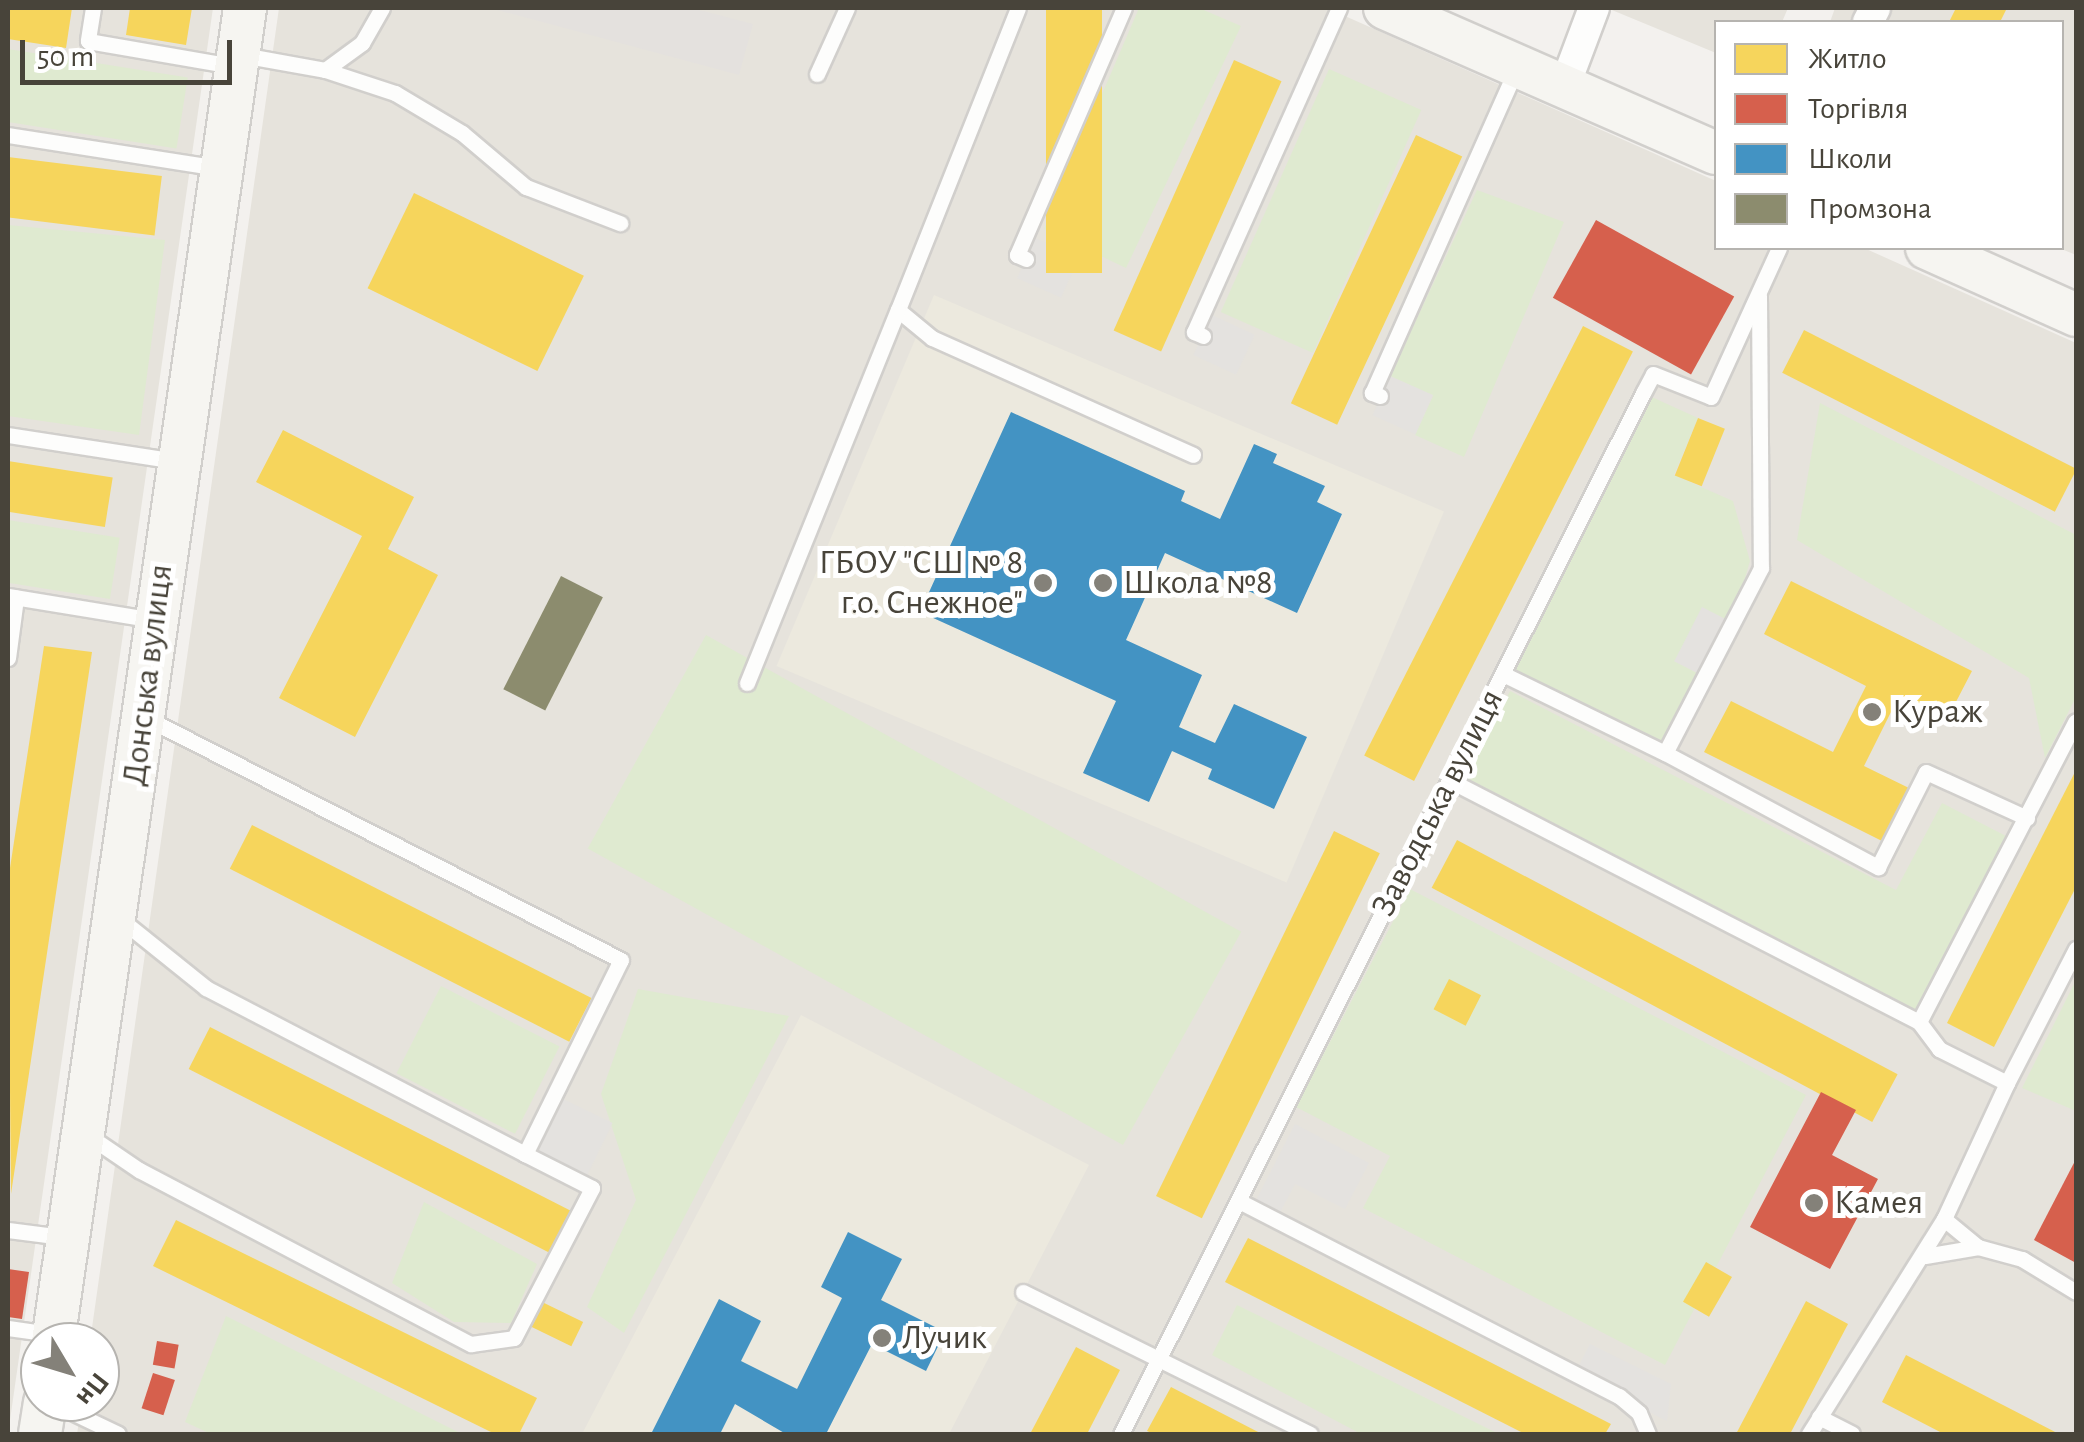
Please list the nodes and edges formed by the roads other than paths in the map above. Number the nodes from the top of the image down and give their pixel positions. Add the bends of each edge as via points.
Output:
1 (93, 8) edge
2 (245, 8) edge
3 (382, 8) edge
4 (847, 8) edge
5 (1018, 8) edge
6 (1124, 8) edge
7 (1340, 8) edge
8 (1386, 8) edge
9 (1594, 8) edge
10 (236, 60) junction
11 (1518, 64) junction
12 (324, 70) junction
13 (817, 74) dead end
14 (1564, 85) junction
15 (8, 135) edge
16 (1714, 152) edge
17 (219, 168) junction
18 (620, 224) dead end
19 (1778, 250) edge
20 (1931, 250) edge
21 (1026, 258) dead end
22 (1759, 292) junction
23 (898, 310) junction
24 (2076, 315) edge
25 (1202, 336) dead end
26 (1380, 396) dead end
27 (8, 436) edge
28 (1193, 455) dead end
29 (175, 462) junction
30 (12, 597) edge
31 (155, 620) junction
32 (8, 658) edge
33 (1503, 674) junction
34 (747, 684) dead end
35 (142, 716) junction
36 (2076, 721) edge
37 (1664, 753) junction
38 (1450, 780) junction
39 (2026, 818) junction
40 (117, 917) junction
41 (2076, 949) edge
42 (1920, 1022) junction
43 (2007, 1083) junction
44 (85, 1133) junction
45 (525, 1154) junction
46 (1238, 1201) junction
47 (1944, 1219) junction
48 (8, 1230) edge
49 (68, 1238) junction
50 (1978, 1247) junction
51 (1924, 1256) junction
52 (1023, 1292) dead end
53 (2076, 1292) edge
54 (56, 1322) edge
55 (1160, 1357) junction
56 (1819, 1417) junction
57 (92, 1422) edge
58 (118, 1434) edge
59 (1121, 1434) edge
60 (1310, 1434) edge
61 (1648, 1434) edge
62 (1810, 1434) edge
63 (1852, 1434) edge

1 - 10 lane via 88,41
2 - 10 street, Донська вулиця
3 - 12 lane via 362,43
4 - 13 lane
5 - 23 lane
6 - 21 lane via 1017,255
7 - 25 lane via 1194,332
8 - 11 street
9 - 14 street
10 - 12 lane
10 - 17 street, Донська вулиця
11 - 14 street
11 - 26 lane via 1372,393
12 - 18 lane via 396,93 462,133 526,187
14 - 16 street
15 - 17 lane
17 - 29 street, Донська вулиця
19 - 22 lane, Заводська вулиця
20 - 24 street
22 - 33 lane, Заводська вулиця via 1711,397 1653,374
22 - 37 lane via 1762,568
23 - 28 lane via 932,338
23 - 34 lane
27 - 29 lane
29 - 31 street, Донська вулиця
30 - 31 lane
30 - 32 lane
31 - 35 street, Донська вулиця
33 - 37 lane
33 - 38 lane, Заводська вулиця
35 - 40 street, Донська вулиця
35 - 45 lane via 621,960
36 - 39 lane
37 - 39 lane via 1878,867 1926,772
38 - 42 lane
38 - 46 lane, Заводська вулиця
39 - 42 lane
40 - 44 street, Донська вулиця
40 - 45 lane via 206,988
41 - 43 lane
42 - 43 lane via 1938,1049
43 - 47 lane
44 - 45 lane via 140,1170 471,1344 514,1338 592,1188
44 - 49 street, Донська вулиця
46 - 55 lane, Заводська вулиця
46 - 61 lane via 1619,1396 1639,1413
47 - 50 lane
47 - 51 lane
48 - 49 lane
49 - 54 street, Донська вулиця
50 - 51 lane
50 - 53 lane via 2022,1259
51 - 56 lane
52 - 55 lane
55 - 59 lane, Заводська вулиця
55 - 60 lane
56 - 62 lane
56 - 63 lane
57 - 58 lane

